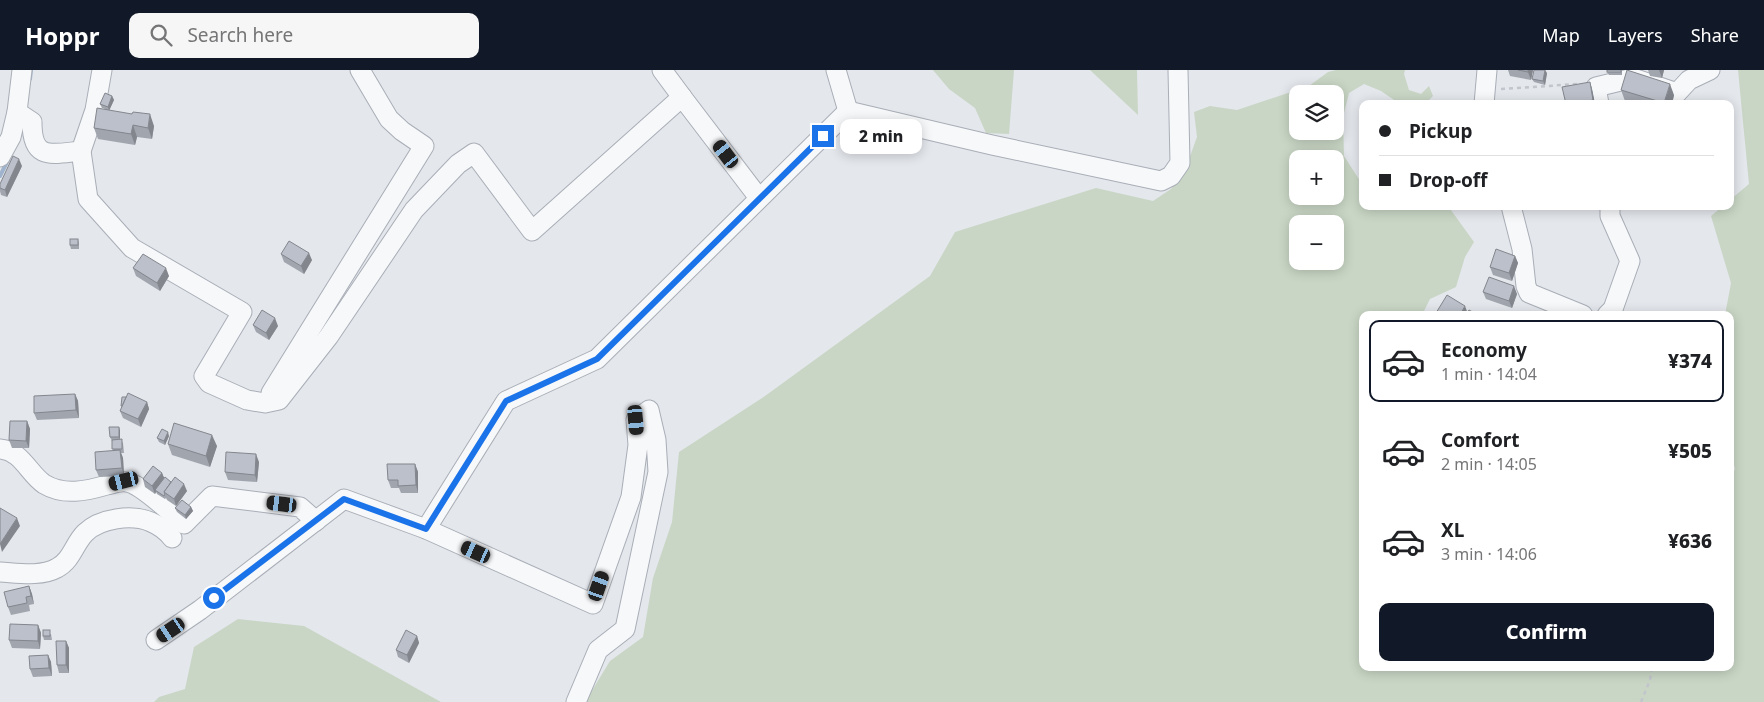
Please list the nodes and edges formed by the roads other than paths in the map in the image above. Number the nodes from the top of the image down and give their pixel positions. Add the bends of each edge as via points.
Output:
1 (22, 70) edge
2 (102, 70) edge
3 (360, 70) edge
4 (662, 70) edge
5 (836, 70) edge
6 (1178, 70) edge
7 (1487, 70) edge
8 (1710, 70) edge
9 (1598, 95) edge
10 (1484, 96) edge
11 (682, 97) junction
12 (848, 111) junction
13 (17, 112) junction
14 (81, 150) junction
15 (0, 157) edge
16 (759, 198) junction
17 (1512, 210) edge
18 (1610, 210) edge
19 (1573, 311) edge
20 (1611, 311) edge
21 (265, 403) junction
22 (0, 449) edge
23 (316, 521) junction
24 (426, 529) junction
25 (172, 538) dead end
26 (0, 572) edge
27 (156, 640) dead end
28 (576, 702) edge

1 - 13 street
2 - 14 street via 95,110
3 - 21 street via 388,119 424,146
4 - 11 street
5 - 12 street
6 - 12 street via 1180,163 1171,176 1161,181
7 - 10 street
8 - 9 street via 1689,80 1677,93 1633,78
11 - 16 street
11 - 21 street via 532,231 474,153 458,164 414,210 329,336 279,400
12 - 16 street
13 - 14 street via 32,122 32,135 39,149 49,154
13 - 15 street via 11,137
14 - 21 street via 88,199 132,248 242,312 204,376 209,384 247,400
16 - 24 street via 597,359 506,401
17 - 19 street via 1529,293
18 - 20 street via 1630,261
22 - 23 street via 17,455 44,484 63,492 86,491 124,481 134,484 184,524 212,496 300,507
23 - 24 street via 344,499
23 - 27 street
24 - 28 street via 593,604 631,497 638,445 636,420 649,410 656,440 658,472 625,629 598,650
25 - 26 street via 151,522 111,520 85,533 67,561 52,571

